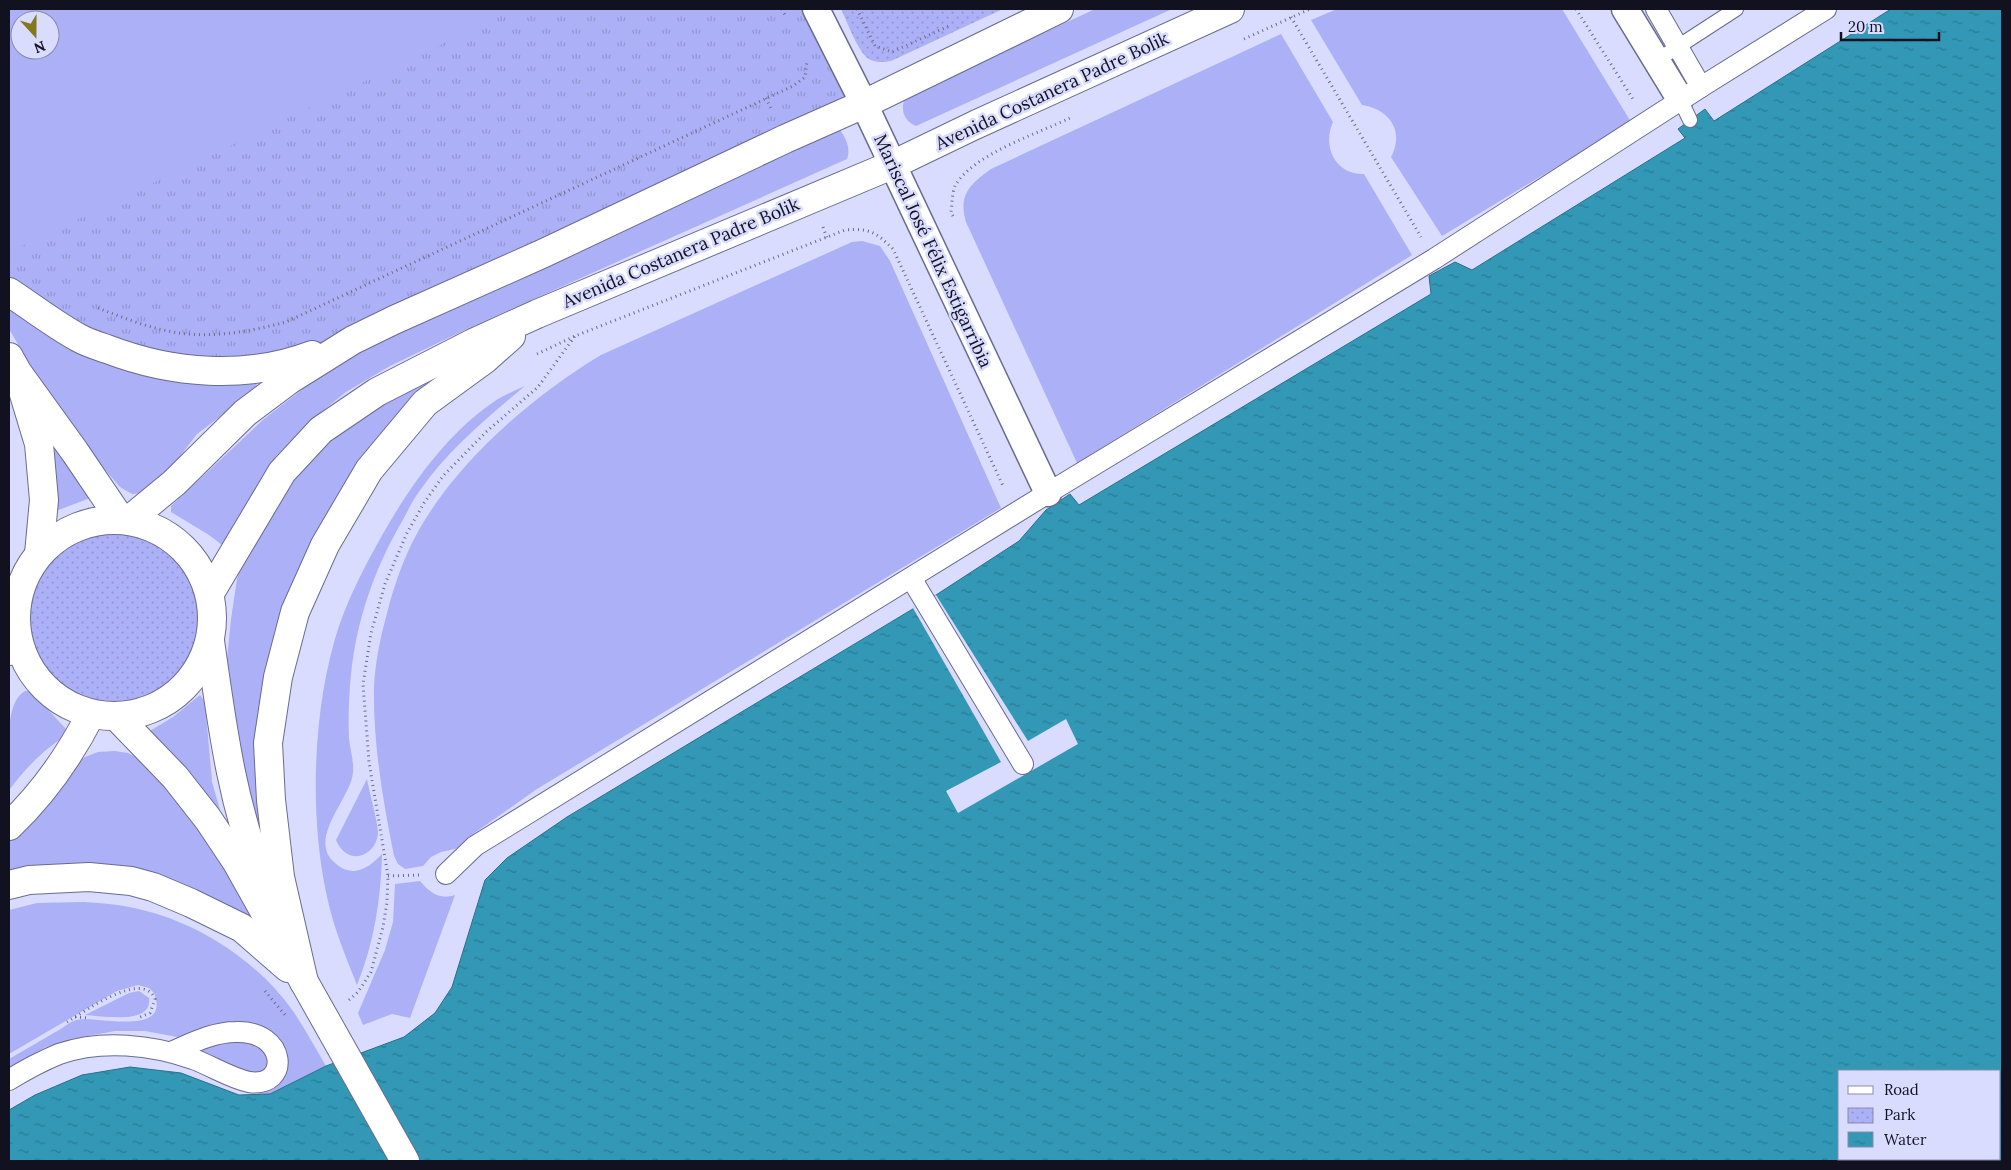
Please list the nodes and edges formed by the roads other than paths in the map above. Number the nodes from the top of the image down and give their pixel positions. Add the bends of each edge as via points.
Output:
1 (816, 9) edge
2 (1060, 9) edge
3 (1230, 9) edge
4 (1625, 9) edge
5 (1656, 9) edge
6 (1736, 9) edge
7 (1826, 9) edge
8 (1679, 47) junction
9 (1656, 61) junction
10 (1691, 102) junction
11 (864, 104) junction
12 (892, 165) junction
13 (9, 292) edge
14 (537, 314) junction
15 (354, 340) junction
16 (13, 365) edge
17 (1051, 499) junction
18 (125, 520) junction
19 (39, 554) junction
20 (911, 578) junction
21 (210, 593) junction
22 (12, 641) edge
23 (210, 641) junction
24 (104, 715) junction
25 (1023, 764) dead end
26 (9, 826) edge
27 (446, 874) dead end
28 (9, 885) edge
29 (304, 982) junction
30 (171, 1052) dead end
31 (9, 1080) edge
32 (405, 1161) edge

1 - 11 street, Mariscal José Félix Estigarribia
2 - 11 main road
3 - 12 main road, Avenida Costanera Padre Bolik
4 - 9 street
5 - 8 street
6 - 8 lane
7 - 10 street
8 - 9 lane
8 - 10 street
9 - 10 street
10 - 17 street via 1646,121 1434,259
11 - 12 street, Mariscal José Félix Estigarribia
11 - 15 main road
12 - 14 main road, Avenida Costanera Padre Bolik
12 - 17 street, Mariscal José Félix Estigarribia
13 - 15 main road via 80,338 134,359 175,368 222,371 264,368 301,360
14 - 21 main road, Avenida Costanera Padre Bolik via 377,392 321,430 282,472
14 - 29 main road via 484,360 424,403 369,470 325,544 295,612 278,677 268,743 280,878
15 - 18 main road via 289,380 245,414 174,483
16 - 18 main road
16 - 19 main road via 38,444 44,500
17 - 20 street via 1016,514
18 - 19 main road via 90,522 62,534
18 - 21 main road via 156,529 181,545 199,567
19 - 22 main road via 24,578 16,604
20 - 25 street
20 - 27 street via 475,846
21 - 23 main road via 213,617
22 - 24 main road via 42,686 59,701 74,709
23 - 24 main road via 201,665 186,686 166,702 143,713
23 - 29 main road via 236,802 248,844
24 - 26 main road
24 - 29 main road via 175,777 208,819 236,861
28 - 29 main road via 29,880 89,877 131,881 153,888 242,928
29 - 32 main road
30 - 31 street via 138,1046 96,1046 61,1054

